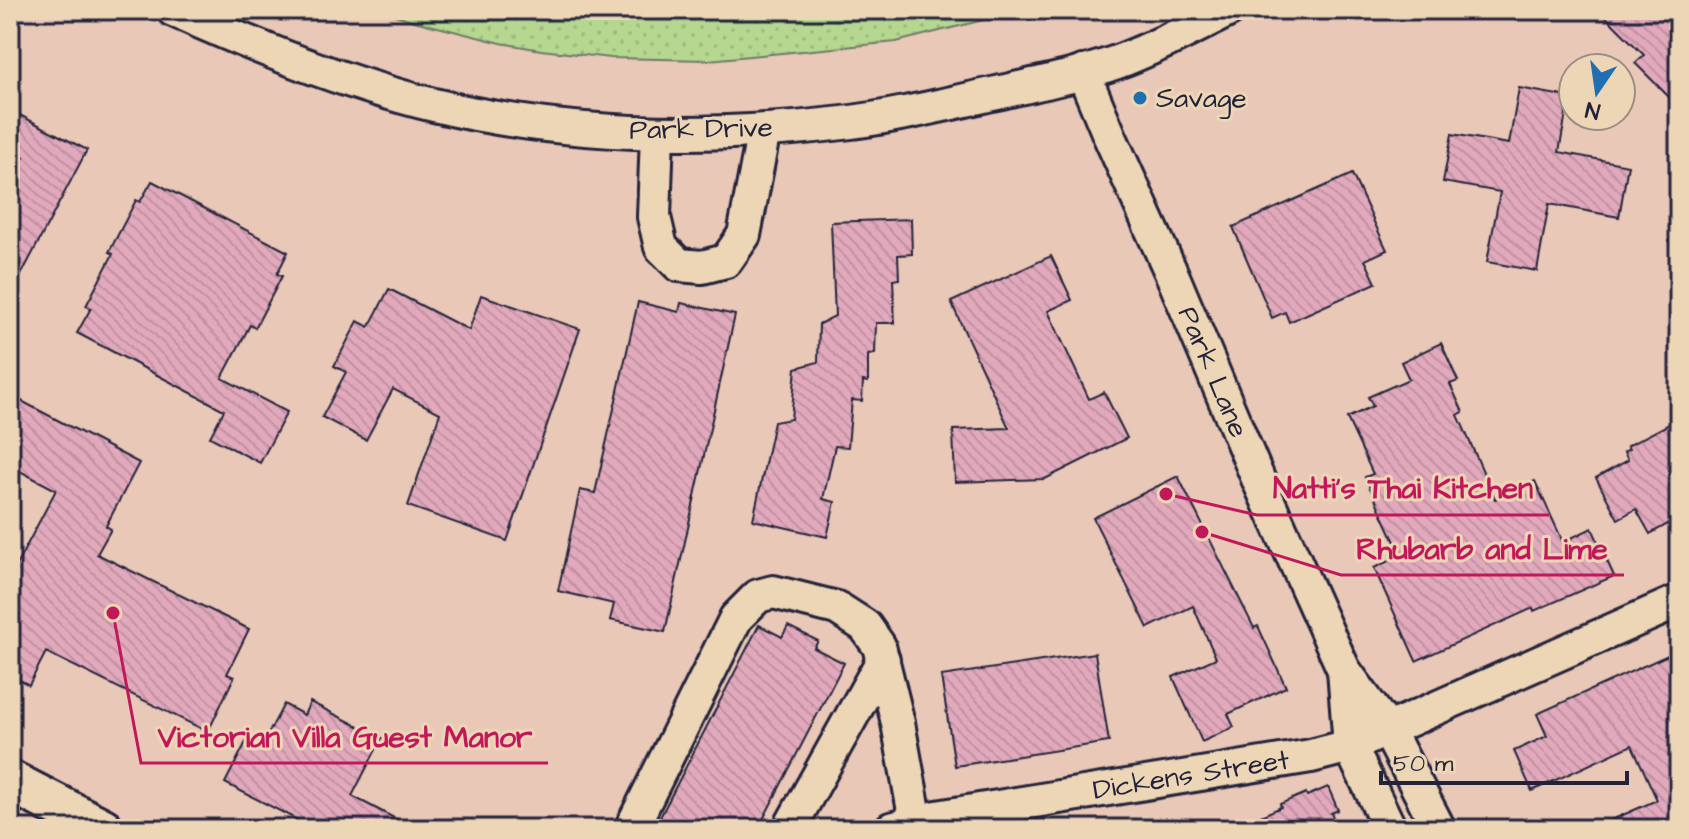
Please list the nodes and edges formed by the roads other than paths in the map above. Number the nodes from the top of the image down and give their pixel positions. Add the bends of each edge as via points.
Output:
1 (173, 10) edge
2 (1229, 10) edge
3 (1083, 72) junction
4 (764, 130) junction
5 (657, 133) junction
6 (1679, 601) edge
7 (883, 660) junction
8 (1344, 670) junction
9 (1388, 730) junction
10 (1350, 746) junction
11 (10, 781) edge
12 (904, 825) edge
13 (103, 829) edge
14 (631, 829) edge
15 (789, 829) edge
16 (1390, 829) edge
17 (1439, 829) edge

1 - 5 street, Park Drive via 358,83 435,106 589,129
2 - 3 street, Park Drive via 1125,59
3 - 4 street, Park Drive via 939,106 845,123
3 - 8 street, Park Lane
4 - 5 street, Park Drive
4 - 5 street via 744,235 726,261 702,267 679,265 661,247 654,217
6 - 9 street, Dickens Street
7 - 12 street via 898,723
7 - 14 street via 865,626 837,608 773,592 758,596 736,618
7 - 15 street
8 - 9 street, Park Lane
8 - 10 street, Park Lane
9 - 10 street, Dickens Street
9 - 17 street, Park Lane
10 - 12 street, Dickens Street
10 - 16 street, Park Lane
11 - 13 main road

